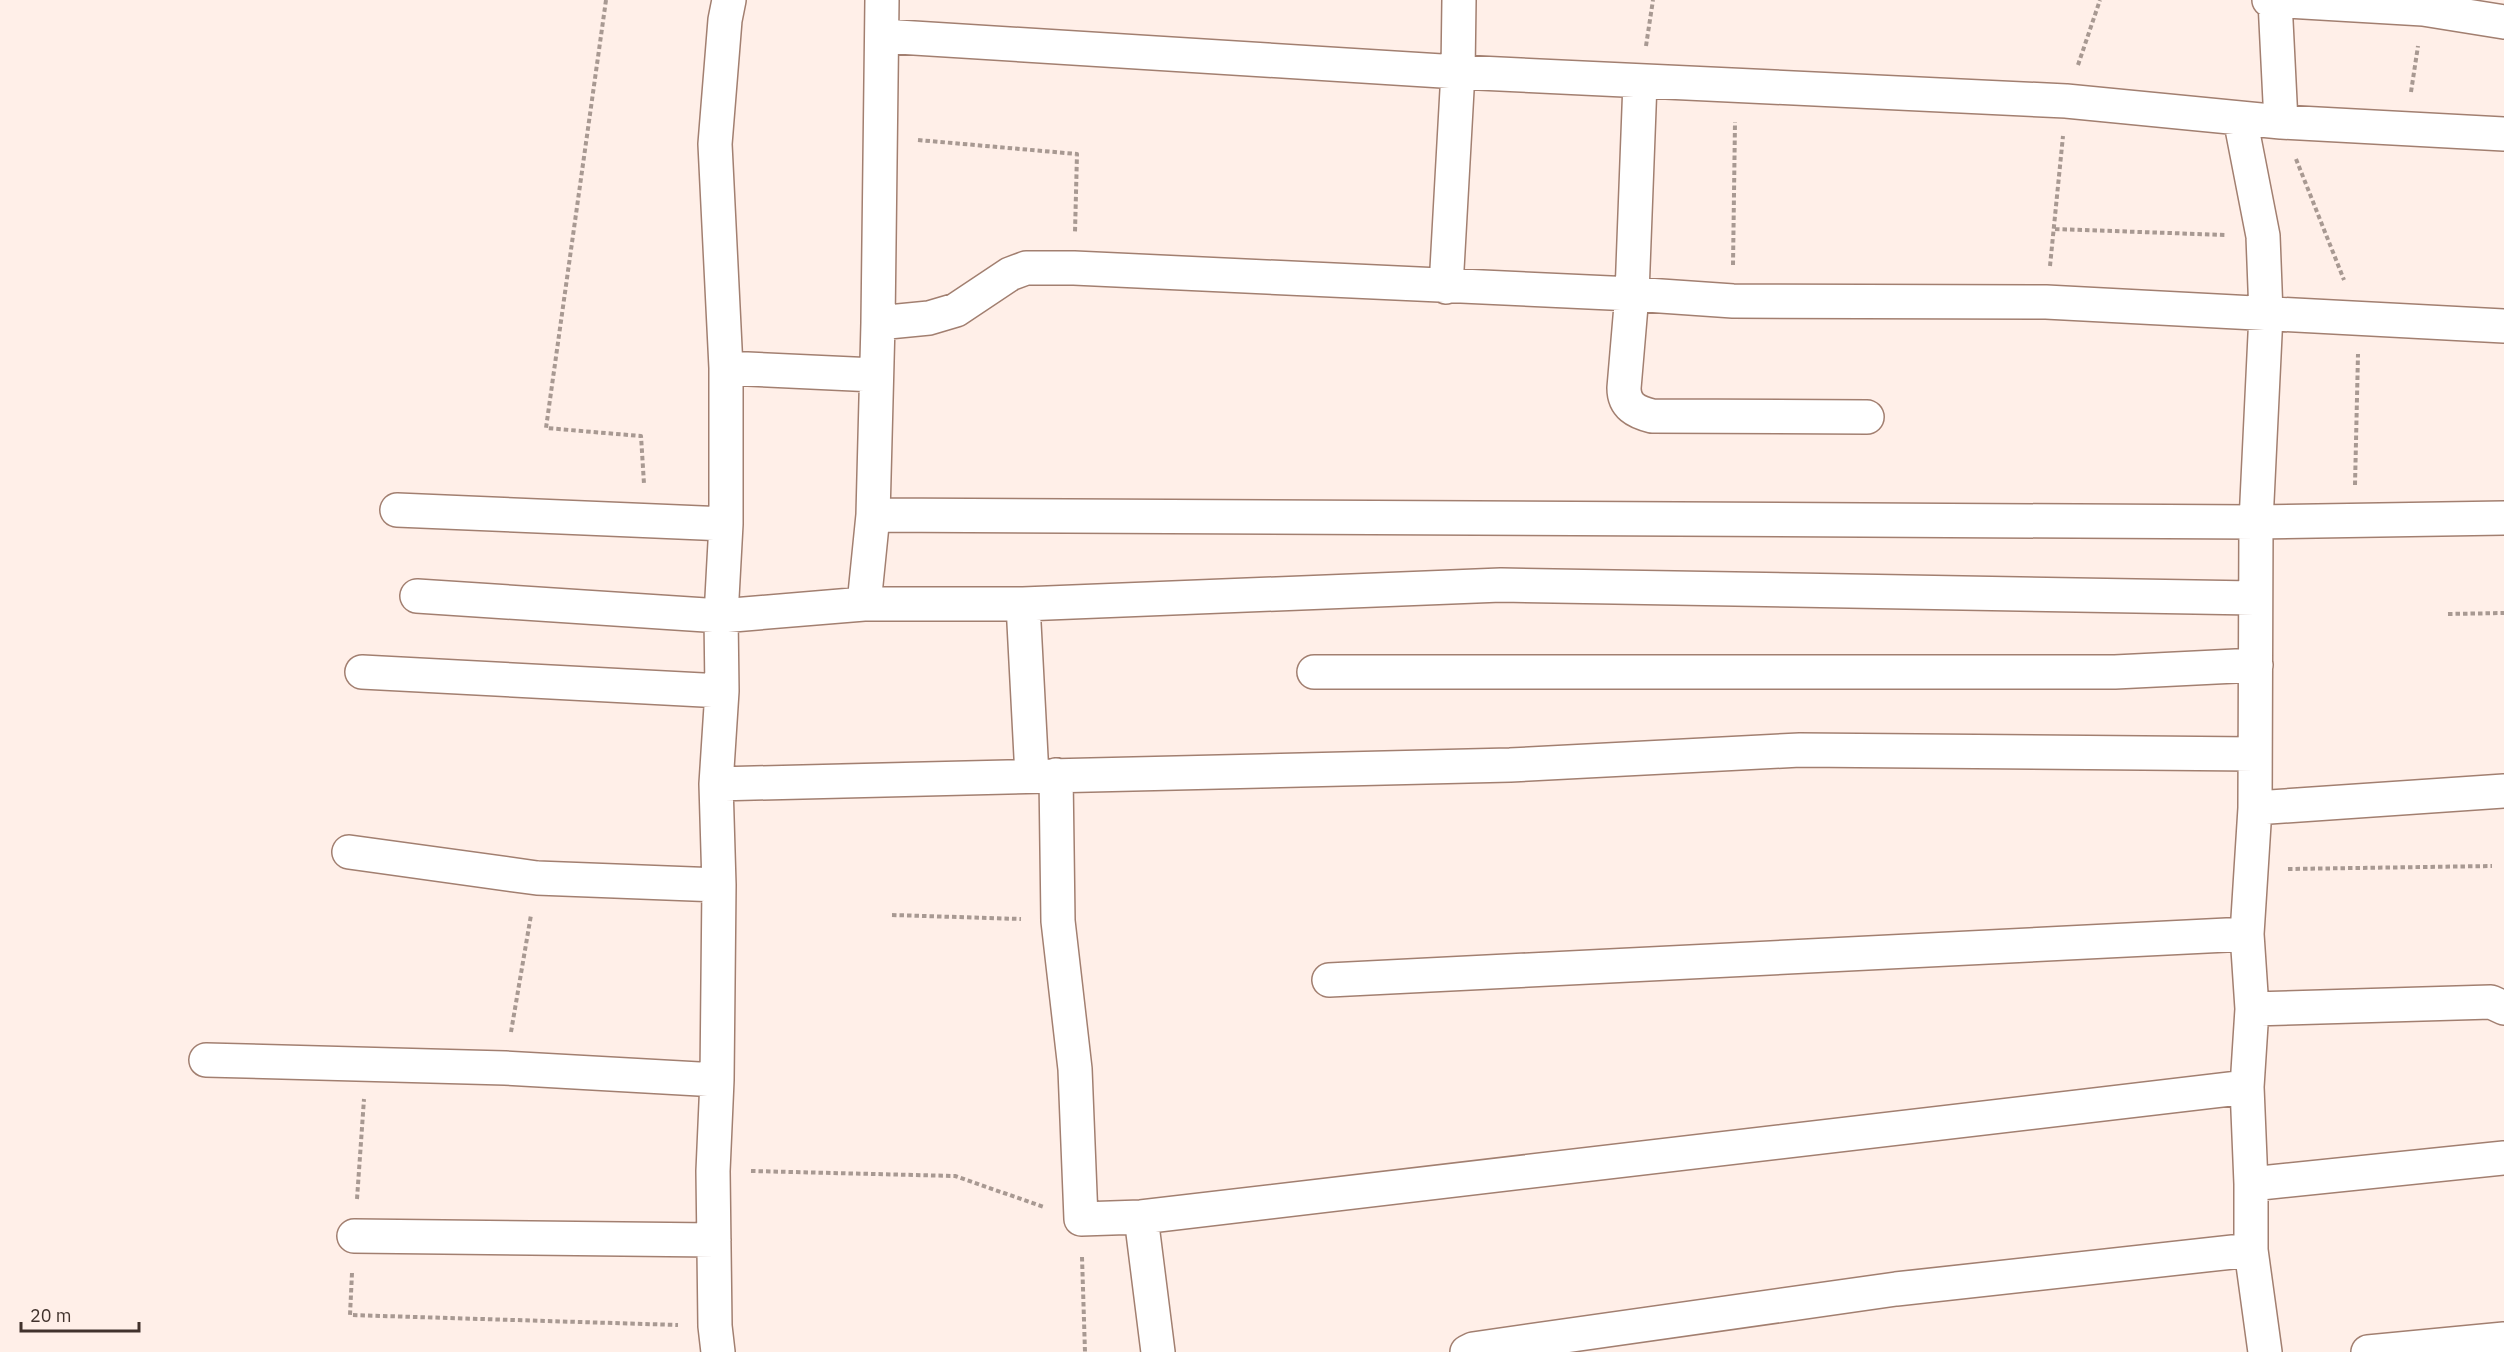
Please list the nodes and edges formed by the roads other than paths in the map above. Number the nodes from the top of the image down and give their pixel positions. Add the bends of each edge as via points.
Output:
1 (729, 0) edge
2 (882, 0) edge
3 (1459, 0) edge
4 (2269, 0) edge
5 (2275, 1) edge
6 (2504, 22) edge
7 (882, 36) junction
8 (1458, 72) junction
9 (1640, 82) junction
10 (2240, 118) junction
11 (2281, 122) junction
12 (2504, 134) edge
13 (1446, 287) junction
14 (1632, 294) junction
15 (2266, 314) junction
16 (878, 323) junction
17 (2504, 326) edge
18 (726, 368) junction
19 (875, 375) junction
20 (1867, 417) dead end
21 (397, 510) dead end
22 (873, 515) junction
23 (2504, 518) edge
24 (2256, 522) junction
25 (726, 524) junction
26 (417, 596) dead end
27 (2254, 598) junction
28 (864, 604) junction
29 (1023, 604) junction
30 (721, 616) junction
31 (2256, 665) junction
32 (362, 672) dead end
33 (1314, 672) dead end
34 (722, 691) junction
35 (2254, 754) junction
36 (1044, 776) junction
37 (716, 784) junction
38 (2504, 791) edge
39 (2255, 808) junction
40 (349, 852) dead end
41 (719, 885) junction
42 (2247, 934) junction
43 (1329, 980) dead end
44 (2504, 1008) edge
45 (2252, 1009) junction
46 (206, 1059) dead end
47 (717, 1080) junction
48 (2247, 1087) junction
49 (2504, 1158) edge
50 (2251, 1184) junction
51 (1141, 1217) junction
52 (354, 1236) road end
53 (714, 1240) junction
54 (2251, 1250) junction
55 (717, 1339) edge
56 (2504, 1339) edge
57 (1158, 1352) edge
58 (1467, 1352) edge
59 (2265, 1352) edge
60 (2368, 1352) edge

1 - 18 street via 716,144
2 - 7 street
3 - 8 street
4 - 5 street
5 - 6 street via 2423,9
5 - 11 street
7 - 8 street
7 - 16 street
8 - 9 street
8 - 13 street
9 - 10 street via 2066,101
9 - 14 street
10 - 11 street
10 - 15 street via 2263,236
11 - 12 street
13 - 14 street
13 - 16 street via 1026,268 956,309 929,318
14 - 15 street via 1733,302 2046,302
14 - 20 street via 1624,397 1639,412 1652,416
15 - 17 street
15 - 24 street
16 - 19 street
18 - 19 street
18 - 25 street
19 - 22 street
21 - 25 street
22 - 24 street
22 - 28 street
23 - 24 street
24 - 27 street
25 - 30 street
26 - 30 street
27 - 29 street via 1501,585
27 - 31 street
28 - 29 street
28 - 30 street
29 - 36 street
30 - 34 street
31 - 33 street via 2115,672
31 - 35 street
32 - 34 street
34 - 37 street
35 - 36 street via 1800,750 1510,765
35 - 39 street
36 - 37 street
36 - 51 street via 1075,1070 1081,1219
37 - 41 street
38 - 39 street
39 - 42 street
40 - 41 street via 537,878
41 - 47 street
42 - 43 street
42 - 45 street
44 - 45 street via 2491,1002
45 - 48 street
46 - 47 street via 505,1068
47 - 53 street
48 - 50 street
48 - 51 street
49 - 50 street
50 - 54 street
51 - 57 street
52 - 53 street
53 - 55 street
54 - 58 street via 1896,1289
54 - 59 street
56 - 60 street

